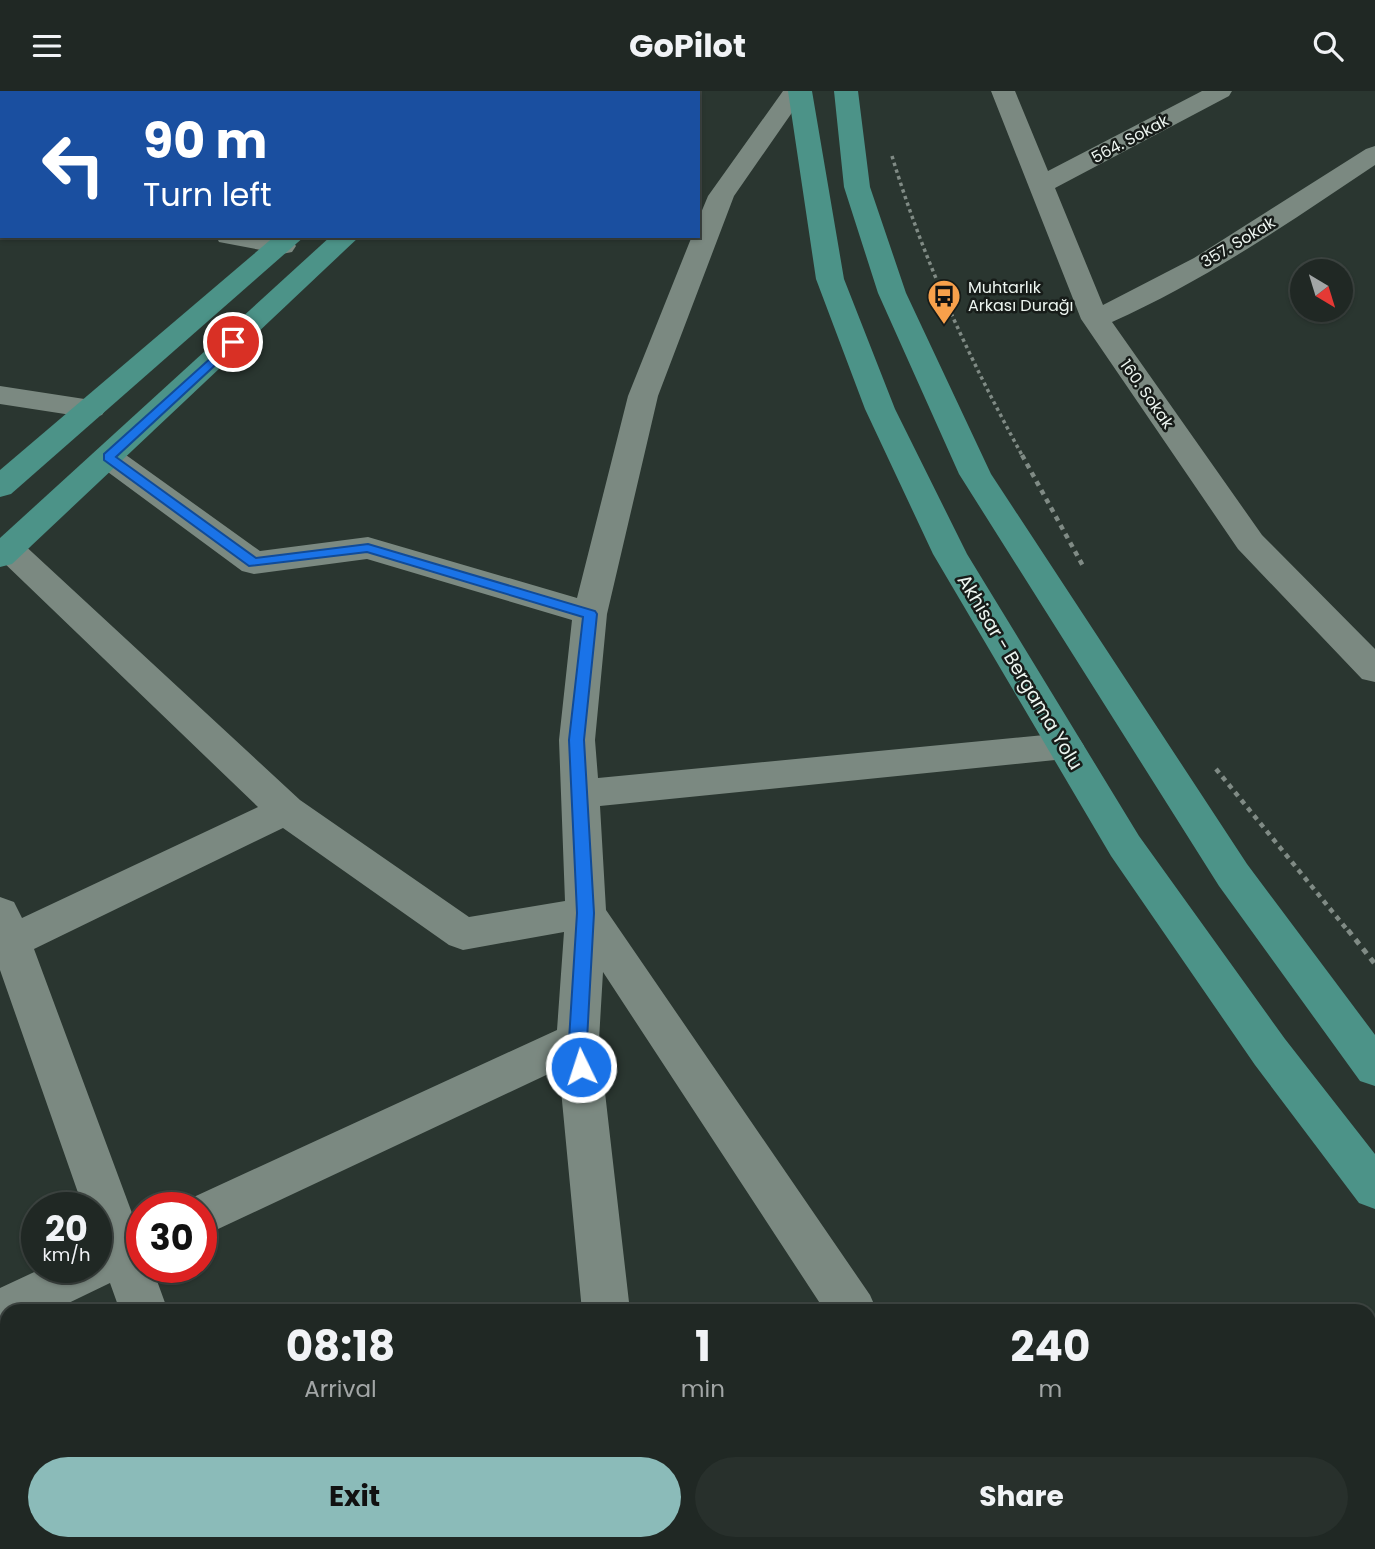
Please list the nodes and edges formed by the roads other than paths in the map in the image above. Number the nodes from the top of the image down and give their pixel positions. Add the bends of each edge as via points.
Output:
1 (798, 91) edge
2 (846, 91) edge
3 (1003, 91) edge
4 (1220, 91) edge
5 (1375, 154) edge
6 (1040, 186) junction
7 (710, 194) edge
8 (700, 224) edge
9 (252, 238) edge
10 (345, 238) edge
11 (695, 238) edge
12 (287, 241) edge
13 (1095, 319) junction
14 (0, 395) edge
15 (91, 409) junction
16 (108, 457) junction
17 (0, 487) edge
18 (4, 552) edge
19 (590, 614) junction
20 (1370, 658) edge
21 (1065, 746) junction
22 (579, 794) junction
23 (286, 810) junction
24 (586, 913) junction
25 (3, 934) edge
26 (578, 1040) junction
27 (1375, 1068) edge
28 (1375, 1188) edge
29 (217, 1209) edge
30 (114, 1258) edge
31 (17, 1304) edge
32 (140, 1304) edge
33 (605, 1304) edge
34 (848, 1304) edge

1 - 7 street
1 - 21 main road, Akhisar - Bergama Yolu via 830,279 880,409 950,554
2 - 27 main road via 857,187 892,293 975,474 1233,875
3 - 6 street, 160. Sokak
4 - 6 street, 564. Sokak
5 - 13 street, 357. Sokak via 1142,300
6 - 13 street, 160. Sokak
7 - 8 street
9 - 12 street
10 - 16 main road
11 - 19 street via 643,396
12 - 15 main road
13 - 20 street, 160. Sokak via 1250,542
14 - 15 street
15 - 17 main road
16 - 18 main road
16 - 19 street via 254,563 368,548
18 - 23 street
19 - 22 street via 577,740
21 - 22 street
21 - 28 main road, Akhisar - Bergama Yolu via 1125,846 1270,1052
22 - 24 street
23 - 24 street via 463,934
23 - 25 street
24 - 26 street
24 - 34 street
25 - 30 street
26 - 29 street
26 - 33 street
30 - 31 street
30 - 32 street

